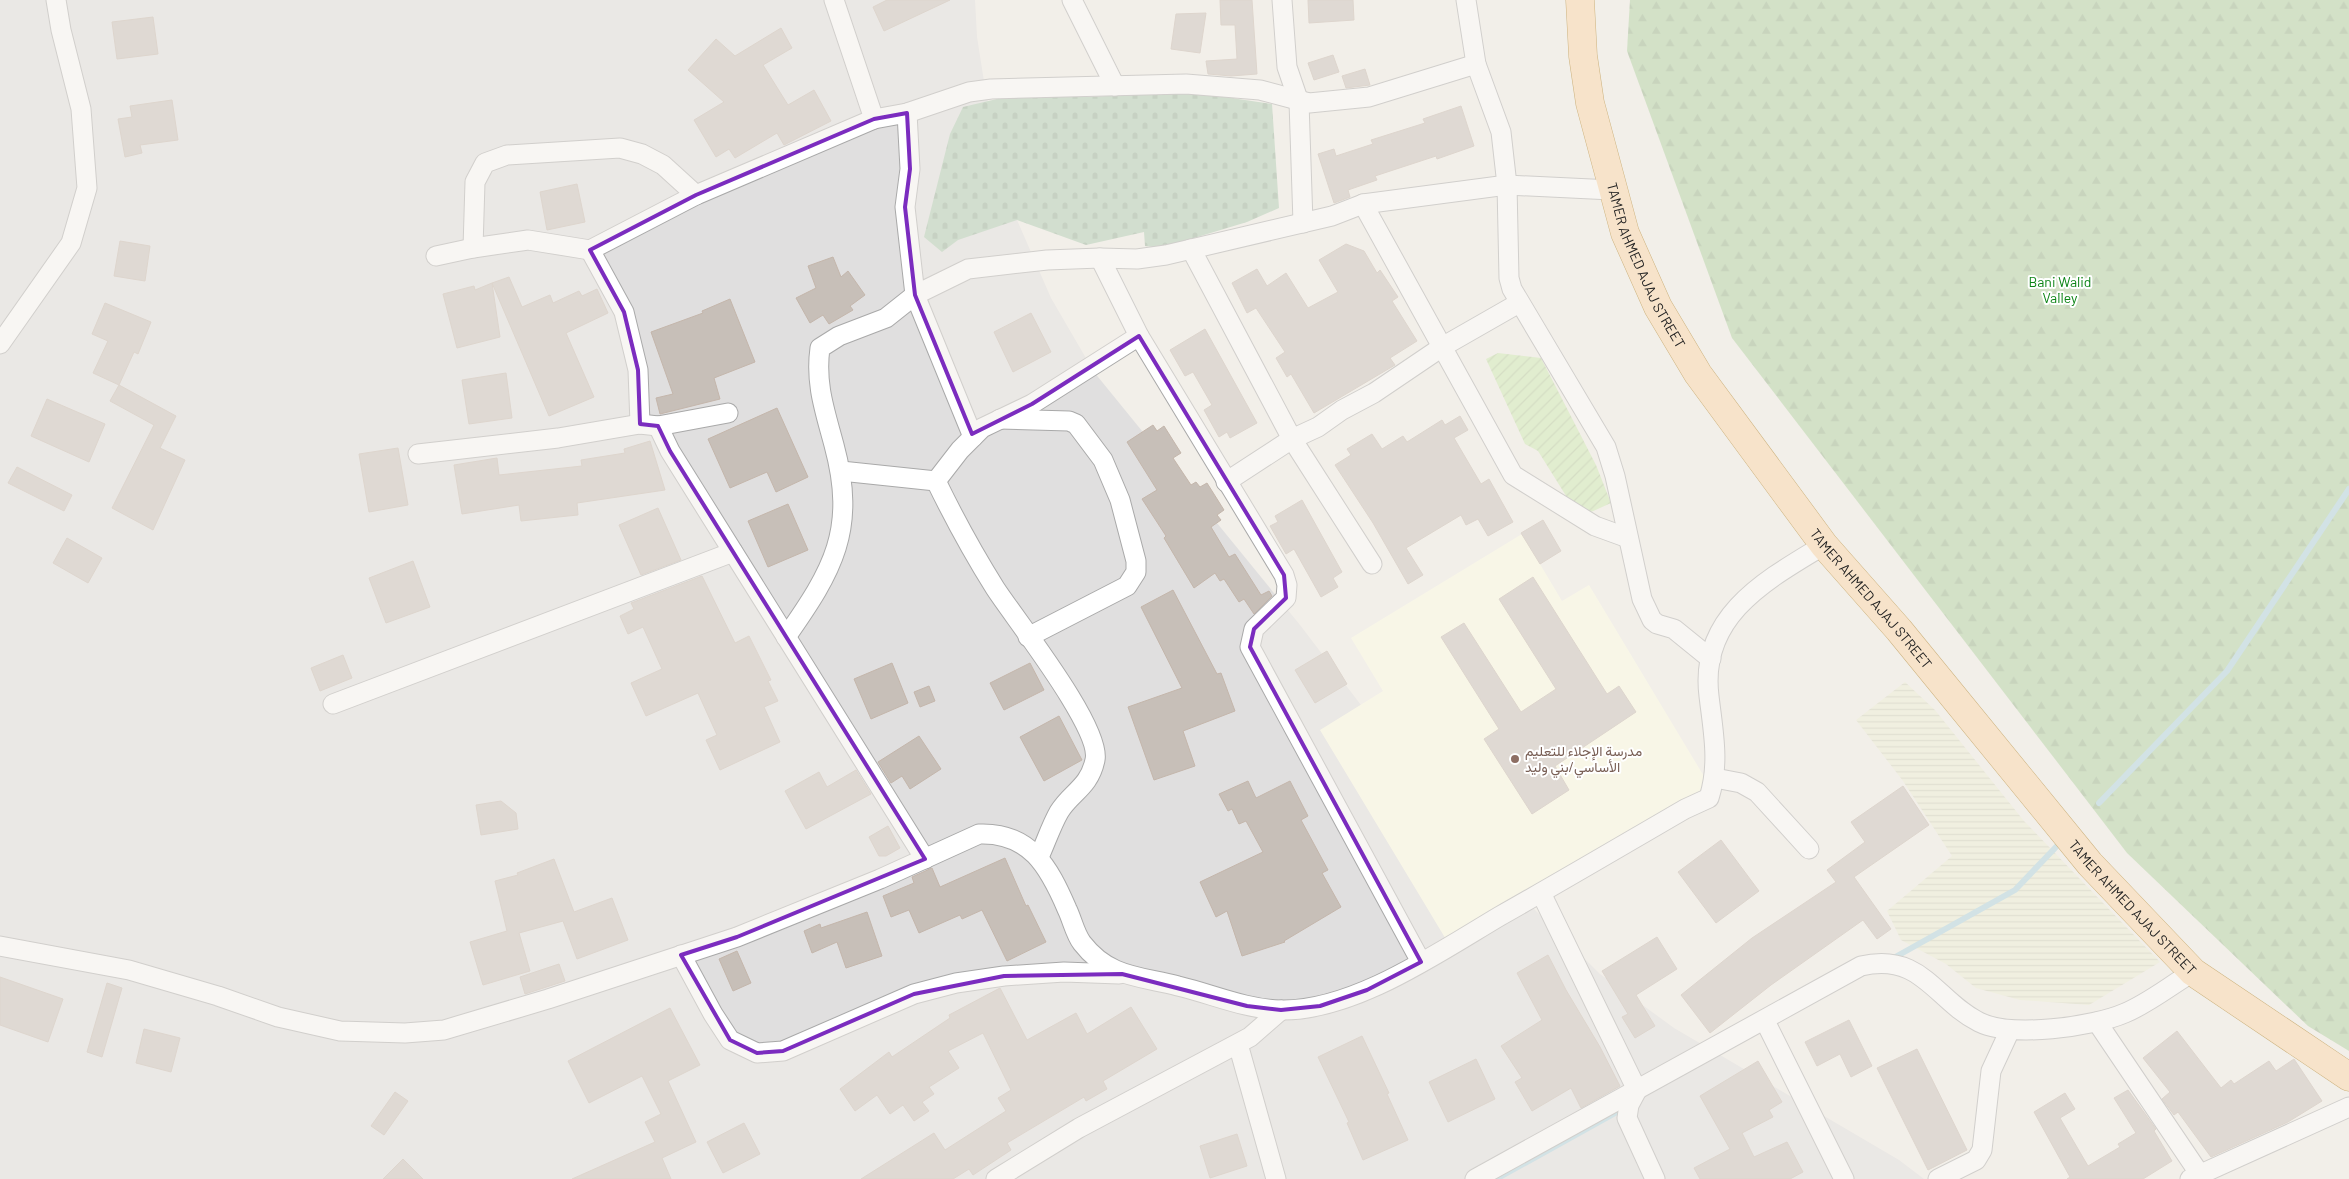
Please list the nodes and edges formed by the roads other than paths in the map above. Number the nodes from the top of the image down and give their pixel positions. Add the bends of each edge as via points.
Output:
1 (56, 0) edge
2 (834, 0) edge
3 (1072, 0) edge
4 (1282, 0) edge
5 (1466, 0) edge
6 (1580, 0) edge
7 (1476, 64) junction
8 (1116, 86) junction
9 (1299, 102) junction
10 (906, 113) junction
11 (874, 119) junction
12 (1507, 184) junction
13 (1612, 190) junction
14 (696, 195) junction
15 (1363, 204) junction
16 (1303, 223) junction
17 (473, 248) junction
18 (1190, 249) junction
19 (590, 250) junction
20 (436, 256) dead end
21 (1100, 258) junction
22 (915, 295) junction
23 (1519, 302) junction
24 (1139, 336) junction
25 (0, 344) edge
26 (1442, 347) junction
27 (728, 413) dead end
28 (1000, 419) junction
29 (649, 425) junction
30 (973, 437) junction
31 (1292, 439) junction
32 (418, 454) dead end
33 (841, 471) junction
34 (936, 481) junction
35 (1226, 482) junction
36 (1628, 538) junction
37 (1824, 545) junction
38 (733, 552) junction
39 (1372, 564) dead end
40 (786, 637) junction
41 (1028, 637) junction
42 (1710, 659) junction
43 (333, 704) dead end
44 (1715, 778) junction
45 (1809, 849) dead end
46 (1039, 857) junction
47 (924, 859) junction
48 (1541, 893) junction
49 (0, 946) edge
50 (681, 955) junction
51 (1421, 962) junction
52 (2194, 972) junction
53 (1122, 974) junction
54 (1281, 1010) junction
55 (1765, 1021) junction
56 (2098, 1022) junction
57 (2010, 1030) junction
58 (1238, 1044) junction
59 (2349, 1076) edge
60 (1637, 1090) junction
61 (2349, 1107) edge
62 (2198, 1177) edge
63 (996, 1179) edge
64 (1276, 1179) edge
65 (1475, 1179) edge
66 (1655, 1179) edge
67 (1844, 1179) edge
68 (1938, 1179) edge

1 - 25 street via 82,109 87,188 71,243
2 - 11 street
3 - 8 street
4 - 9 street via 1287,68
5 - 7 street
6 - 13 main road, TAMER AHMED AJAJ STREET via 1590,103
7 - 9 street via 1369,97
7 - 12 street via 1501,132
8 - 9 street via 1186,84 1245,88
8 - 10 street via 991,89 969,92
9 - 16 street
10 - 11 street
10 - 22 street via 910,169 905,207
11 - 14 street
12 - 13 street
12 - 15 street
12 - 23 street via 1509,278
13 - 37 main road, TAMER AHMED AJAJ STREET via 1636,258 1682,349
14 - 17 street via 663,165 642,154 620,148 507,155 485,163 475,182
14 - 19 street
15 - 16 street
15 - 26 street
16 - 18 street
17 - 19 street via 528,240
17 - 20 street
18 - 21 street via 1137,259
18 - 31 street
19 - 29 street via 624,312
21 - 22 street via 968,269
21 - 24 street
22 - 30 street
22 - 33 street via 886,318 839,336 820,348 817,370 822,400
23 - 26 street
23 - 36 street via 1606,447
24 - 28 street via 1032,404
24 - 35 street
26 - 31 street via 1374,393
26 - 36 street via 1513,475 1595,526
27 - 29 street
28 - 30 street
28 - 41 street via 1063,419 1076,424 1111,475 1136,561 1136,572 1126,586
29 - 32 street
29 - 38 street via 670,451
30 - 34 street
31 - 35 street
31 - 39 street
33 - 34 street
33 - 40 street via 843,519 834,558 818,591
34 - 41 street via 960,531
35 - 51 street via 1287,585 1286,598 1254,629 1250,647 1254,657
36 - 42 street via 1642,599 1652,620 1674,629
37 - 42 street via 1777,573 1743,601 1720,629
37 - 52 main road, TAMER AHMED AJAJ STREET via 1900,630 2090,864
38 - 40 street
38 - 43 street
40 - 47 street
41 - 46 street via 1074,702 1093,739 1096,757 1091,775 1060,811
42 - 44 street via 1708,687 1716,752
44 - 45 street via 1741,783 1757,792
44 - 48 street via 1710,798 1685,809
46 - 47 street via 1008,837 979,834
46 - 53 street via 1067,907 1081,942 1099,961
47 - 50 street via 737,937
48 - 51 street
48 - 60 street
49 - 50 street via 129,970 278,1017 331,1029 405,1033 444,1030 487,1018
50 - 53 street via 730,1040 757,1053 783,1051 914,994 956,983 1064,972
51 - 54 street via 1367,990 1320,1006
52 - 56 street via 2126,1013
52 - 59 main road, TAMER AHMED AJAJ STREET
53 - 54 street via 1208,993 1247,1006
54 - 58 street
55 - 57 street via 1861,966 1884,964 1925,977 1955,1006 1980,1023
55 - 60 street
55 - 67 street
56 - 57 street
56 - 62 street
57 - 68 street via 1991,1071 1982,1150 1976,1160
58 - 63 street via 1079,1128
58 - 64 street
60 - 65 street
60 - 66 street via 1627,1118
61 - 62 street

